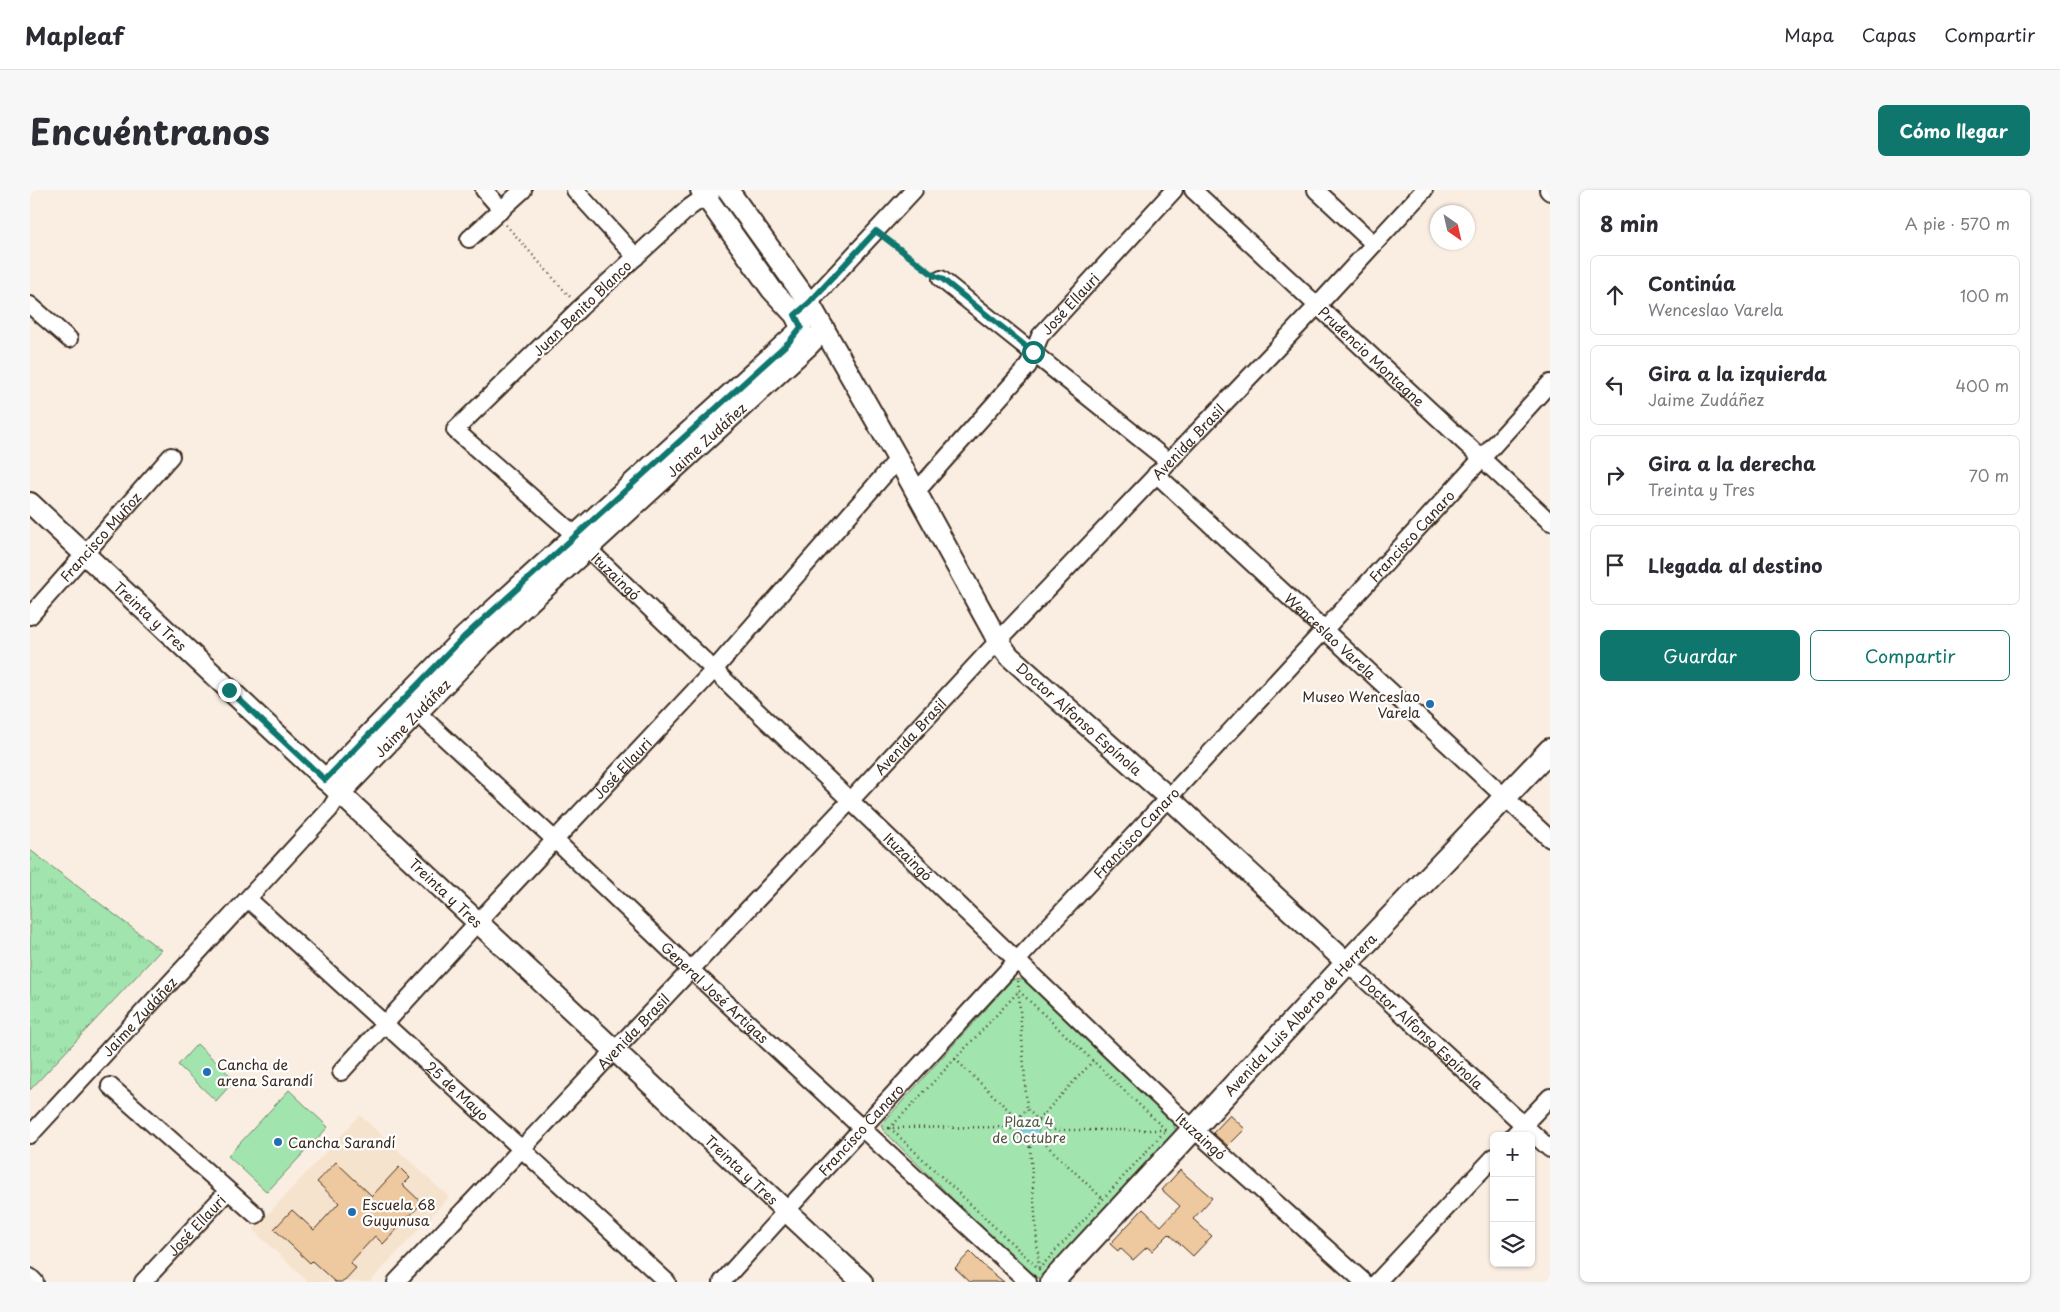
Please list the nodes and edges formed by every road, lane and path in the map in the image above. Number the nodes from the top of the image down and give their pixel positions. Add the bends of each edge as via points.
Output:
1 (484, 190) edge
2 (523, 190) edge
3 (575, 190) edge
4 (728, 190) edge
5 (914, 190) edge
6 (1174, 190) edge
7 (1193, 190) edge
8 (1316, 190) edge
9 (1424, 190) edge
10 (707, 192) edge
11 (499, 212) junction
12 (876, 231) junction
13 (469, 239) dead end
14 (1374, 244) junction
15 (636, 257) junction
16 (941, 278) joint
17 (30, 305) edge
18 (1318, 305) junction
19 (580, 308) junction
20 (801, 315) junction
21 (824, 329) junction
22 (69, 339) dead end
23 (1033, 352) junction
24 (1550, 382) edge
25 (455, 430) joint
26 (171, 456) dead end
27 (898, 459) junction
28 (1482, 459) junction
29 (1168, 461) junction
30 (1156, 474) junction
31 (916, 492) junction
32 (30, 503) edge
33 (1550, 522) edge
34 (582, 543) junction
35 (84, 556) junction
36 (30, 616) edge
37 (1325, 629) junction
38 (998, 641) junction
39 (713, 671) junction
40 (410, 707) junction
41 (1550, 750) edge
42 (333, 787) junction
43 (1168, 797) junction
44 (1506, 797) junction
45 (851, 800) junction
46 (1550, 839) edge
47 (556, 840) junction
48 (248, 899) junction
49 (477, 923) junction
50 (1017, 960) junction
51 (1347, 963) junction
52 (690, 969) junction
53 (1019, 991) junction
54 (385, 1024) junction
55 (614, 1051) junction
56 (954, 1060) junction
57 (1093, 1061) junction
58 (342, 1072) dead end
59 (110, 1086) dead end
60 (1550, 1096) edge
61 (1027, 1109) junction
62 (1017, 1119) junction
63 (1038, 1120) junction
64 (1009, 1127) junction
65 (861, 1128) junction
66 (890, 1128) junction
67 (1048, 1130) junction
68 (1166, 1130) junction
69 (1193, 1130) junction
70 (1519, 1130) edge
71 (30, 1135) edge
72 (1039, 1138) junction
73 (1030, 1147) junction
74 (1550, 1148) edge
75 (522, 1149) junction
76 (1490, 1161) edge
77 (228, 1191) junction
78 (1103, 1199) junction
79 (786, 1210) junction
80 (256, 1215) dead end
81 (30, 1277) edge
82 (1040, 1277) edge
83 (36, 1282) edge
84 (143, 1282) edge
85 (396, 1282) edge
86 (667, 1282) edge
87 (722, 1282) edge
88 (862, 1282) edge
89 (1364, 1282) edge
90 (1377, 1282) edge

1 - 11 street
2 - 11 street
3 - 15 street
4 - 20 street, Doctor Alfonso Espínola
5 - 12 street, Jaime Zudáñez
6 - 23 street, José Ellauri via 1040,336
7 - 18 street, Prudencio Montagne
8 - 14 street
9 - 14 street, Avenida Brasil
10 - 15 street, Juan Benito Blanco
10 - 20 street, Doctor Alfonso Espínola via 772,290
11 - 13 street
11 - 19 path
12 - 16 path
12 - 20 street, Jaime Zudáñez
14 - 18 street, Avenida Brasil
15 - 19 street, Juan Benito Blanco
16 - 23 street
17 - 22 street
18 - 28 street, Prudencio Montagne
18 - 29 street, Avenida Brasil
19 - 25 street, Juan Benito Blanco
20 - 21 street, Doctor Alfonso Espínola
20 - 34 street, Jaime Zudáñez via 789,342
21 - 27 street, Doctor Alfonso Espínola
21 - 34 street, Jaime Zudáñez
23 - 29 street
23 - 31 street, José Ellauri via 1028,366
24 - 28 street, Francisco Canaro
25 - 34 street, Ituzaingó
26 - 35 street, Francisco Muñoz
27 - 31 street, Doctor Alfonso Espínola
27 - 39 street, José Ellauri
28 - 33 street, Prudencio Montagne
28 - 37 street, Francisco Canaro
29 - 30 street, Avenida Brasil
30 - 37 street, Wenceslao Varela
30 - 38 street, Avenida Brasil
31 - 38 street, Doctor Alfonso Espínola
32 - 35 street, Treinta y Tres
34 - 39 street, Ituzaingó
34 - 40 street, Jaime Zudáñez via 478,648
35 - 36 street, Francisco Muñoz
35 - 42 street, Treinta y Tres
37 - 43 street, Francisco Canaro
37 - 44 street, Wenceslao Varela
38 - 43 street, Doctor Alfonso Espínola via 1009,656
38 - 45 street, Avenida Brasil
39 - 45 street, Ituzaingó
39 - 47 street, José Ellauri
40 - 42 street, Jaime Zudáñez
40 - 47 street, General José Artigas
41 - 44 main road, Avenida Luis Alberto de Herrera
42 - 48 street, Jaime Zudáñez via 330,809
42 - 49 street, Treinta y Tres
43 - 50 street, Francisco Canaro
43 - 51 street, Doctor Alfonso Espínola
44 - 46 street, Wenceslao Varela
44 - 51 main road, Avenida Luis Alberto de Herrera
45 - 50 street, Ituzaingó
45 - 52 street, Avenida Brasil
47 - 49 street, José Ellauri
47 - 52 street, General José Artigas
48 - 54 street, 25 de Mayo
48 - 71 street, Jaime Zudáñez
49 - 54 street, José Ellauri
49 - 55 street, Treinta y Tres
50 - 53 path
50 - 65 street, Francisco Canaro
50 - 69 street, Ituzaingó
51 - 69 main road, Avenida Luis Alberto de Herrera
51 - 70 street, Doctor Alfonso Espínola
52 - 55 street, Avenida Brasil
52 - 65 street, General José Artigas
53 - 56 path
53 - 57 path
53 - 61 path
54 - 58 street, José Ellauri
54 - 75 street, 25 de Mayo
55 - 75 street, Avenida Brasil
55 - 79 street, Treinta y Tres
56 - 62 path
56 - 66 path
57 - 63 path
57 - 68 path
59 - 77 street
60 - 70 street
61 - 62 path
61 - 63 path
62 - 64 path
63 - 67 path
64 - 66 path
64 - 73 path
65 - 66 path
65 - 79 street, Francisco Canaro
65 - 82 street, General José Artigas
66 - 82 path
67 - 68 path
67 - 72 path
68 - 69 path
68 - 78 path
69 - 82 main road, Avenida Luis Alberto de Herrera
69 - 89 street, Ituzaingó
70 - 74 street, Doctor Alfonso Espínola
72 - 73 path
72 - 78 path
73 - 82 path
75 - 85 street, Avenida Brasil
75 - 86 street, 25 de Mayo
76 - 90 street
77 - 80 street
77 - 84 street, José Ellauri
78 - 82 path
79 - 87 street, Francisco Canaro
79 - 88 street, Treinta y Tres
81 - 83 street

